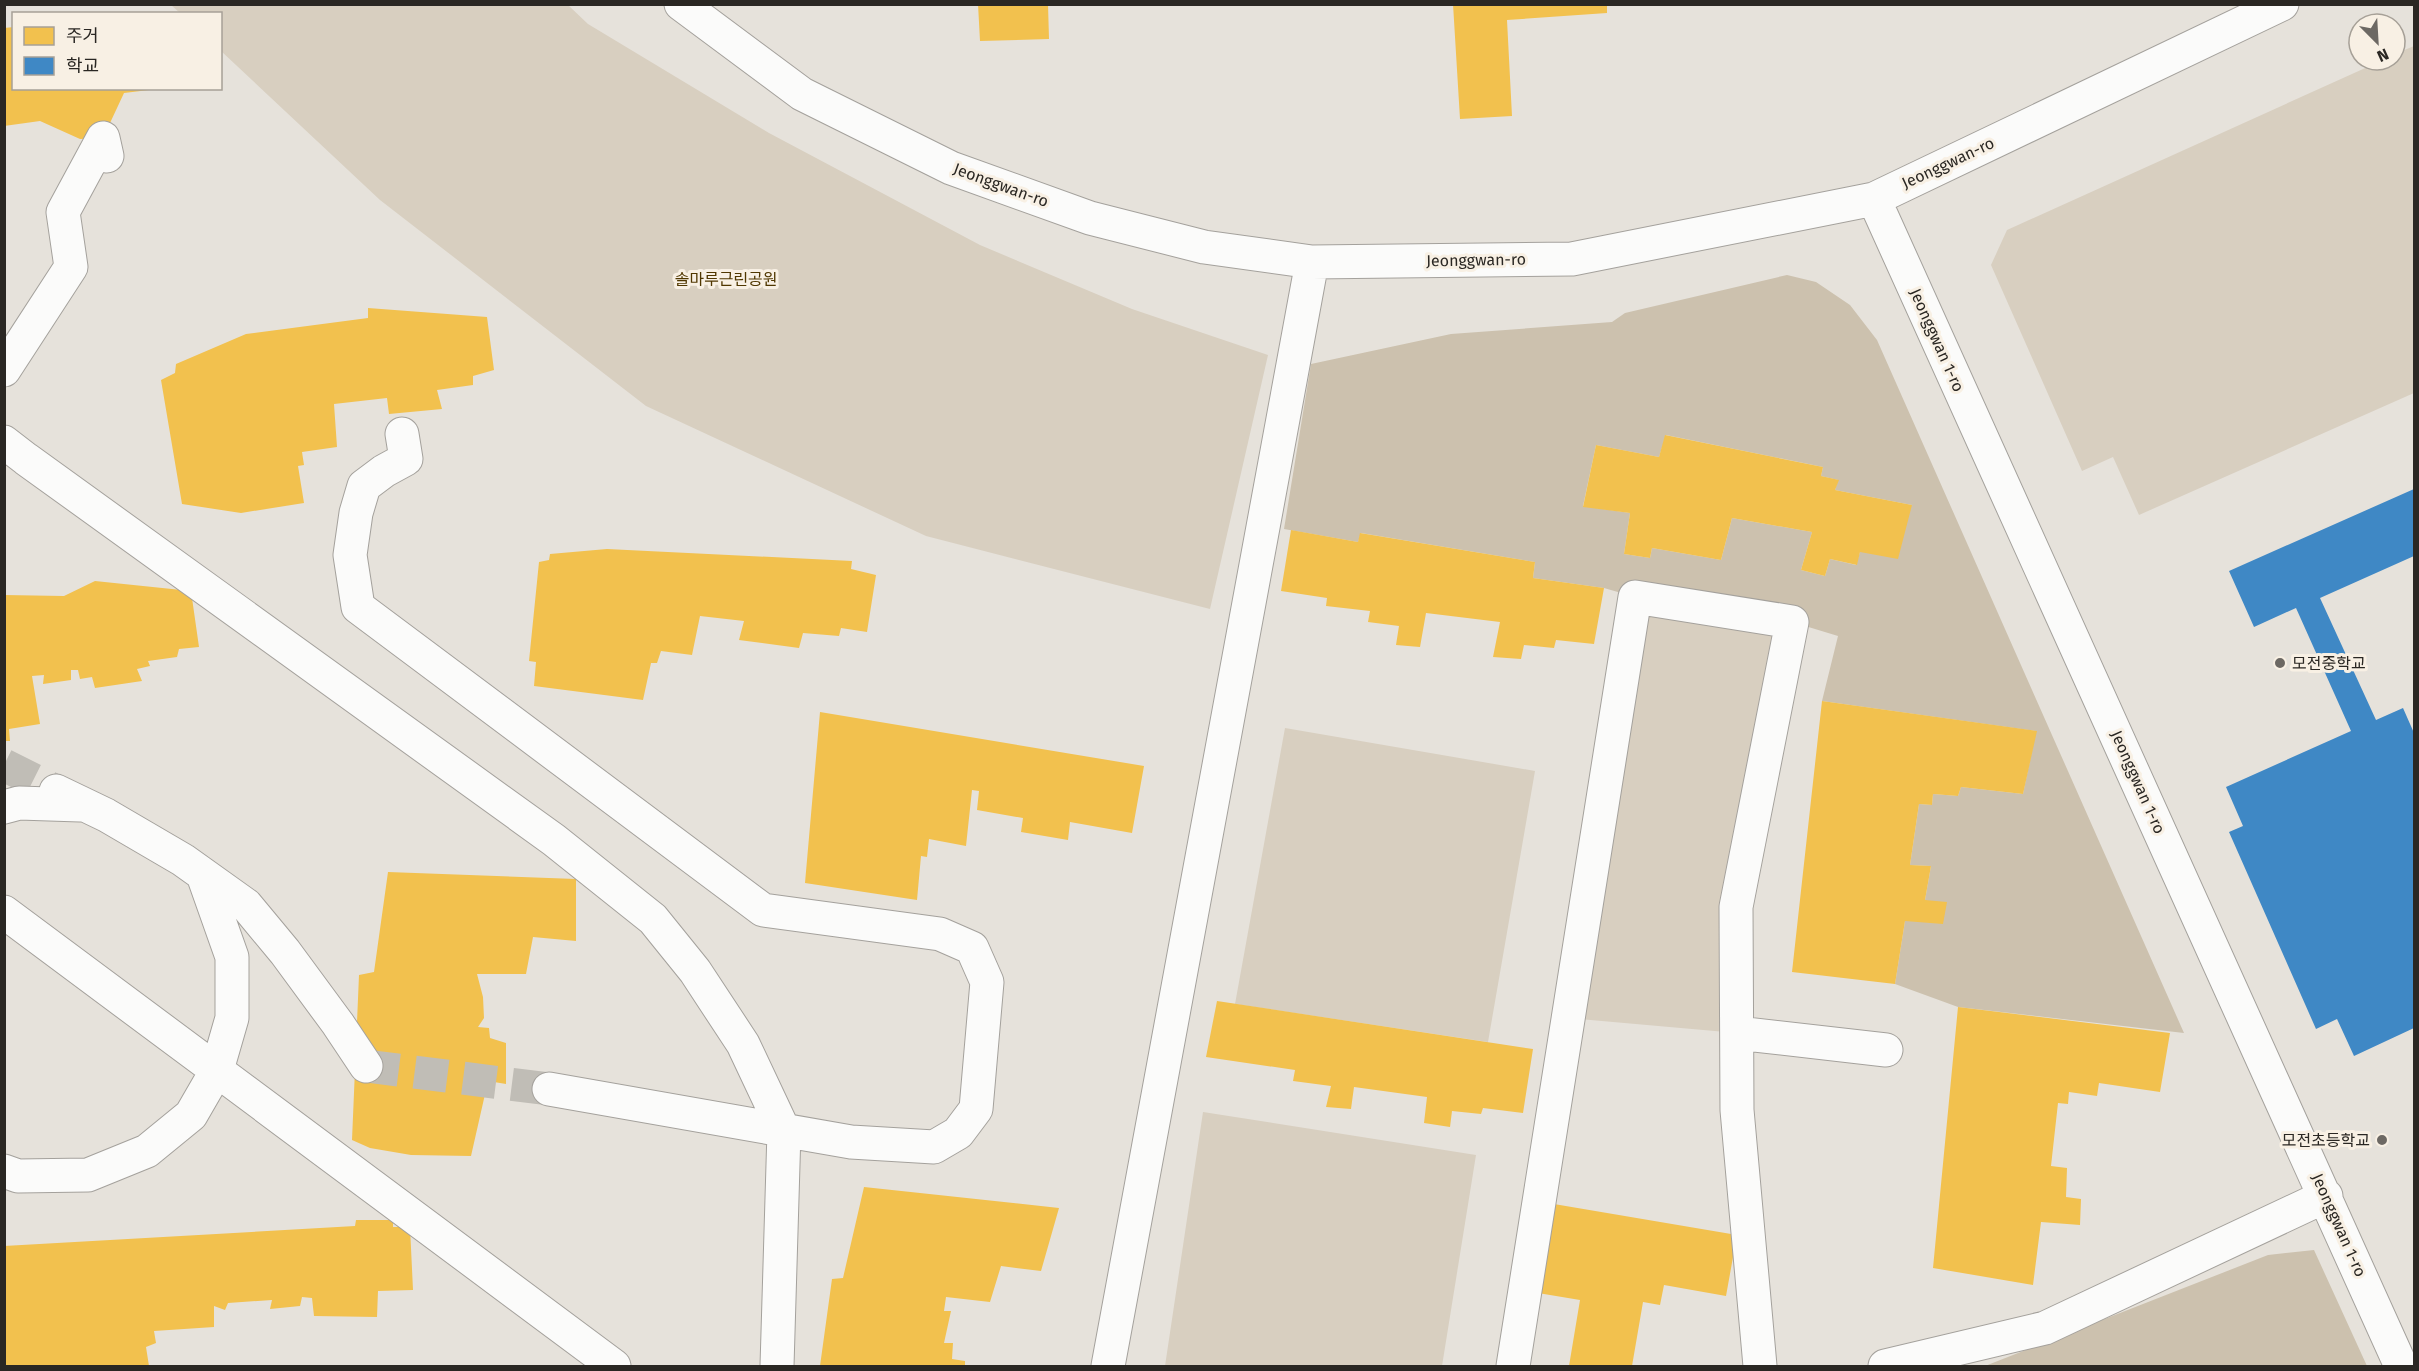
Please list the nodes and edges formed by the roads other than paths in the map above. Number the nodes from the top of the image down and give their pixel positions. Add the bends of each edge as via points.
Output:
1 (681, 4) edge
2 (2282, 4) edge
3 (107, 156) dead end
4 (1874, 199) junction
5 (1312, 262) junction
6 (4, 370) edge
7 (402, 434) dead end
8 (12, 456) edge
9 (4, 807) edge
10 (203, 875) junction
11 (4, 912) edge
12 (1737, 1033) junction
13 (1886, 1050) dead end
14 (366, 1066) dead end
15 (217, 1070) junction
16 (549, 1089) tunnel mouth
17 (784, 1131) junction
18 (4, 1171) edge
19 (2326, 1196) junction
20 (1906, 1364) edge
21 (614, 1366) edge
22 (777, 1366) edge
23 (1108, 1366) edge
24 (1513, 1366) edge
25 (1760, 1366) edge
26 (2401, 1366) edge

1 - 5 street, Jeonggwan-ro via 802,94 951,168 1090,218 1204,246
2 - 4 street, Jeonggwan-ro
3 - 6 street via 103,138 63,213 71,267
4 - 5 street, Jeonggwan-ro via 1572,259
4 - 19 street, Jeonggwan 1-ro
5 - 23 street
7 - 17 street via 406,459 364,486 356,513 350,555 358,607 763,909 940,934 972,948 987,982 976,1109 958,1133 934,1147 851,1142
8 - 17 street via 554,840 653,919 696,971 743,1044
9 - 10 street via 70,798 154,843
10 - 14 street via 246,905 285,952
10 - 15 street via 232,957 232,1018
11 - 15 street
12 - 13 street
12 - 24 street via 1736,907 1792,622 1635,597
12 - 25 street via 1737,1110
15 - 18 street via 191,1115 147,1151 88,1174 18,1176
15 - 21 street
16 - 17 street
17 - 22 street
19 - 20 street via 2045,1328
19 - 26 street, Jeonggwan 1-ro

